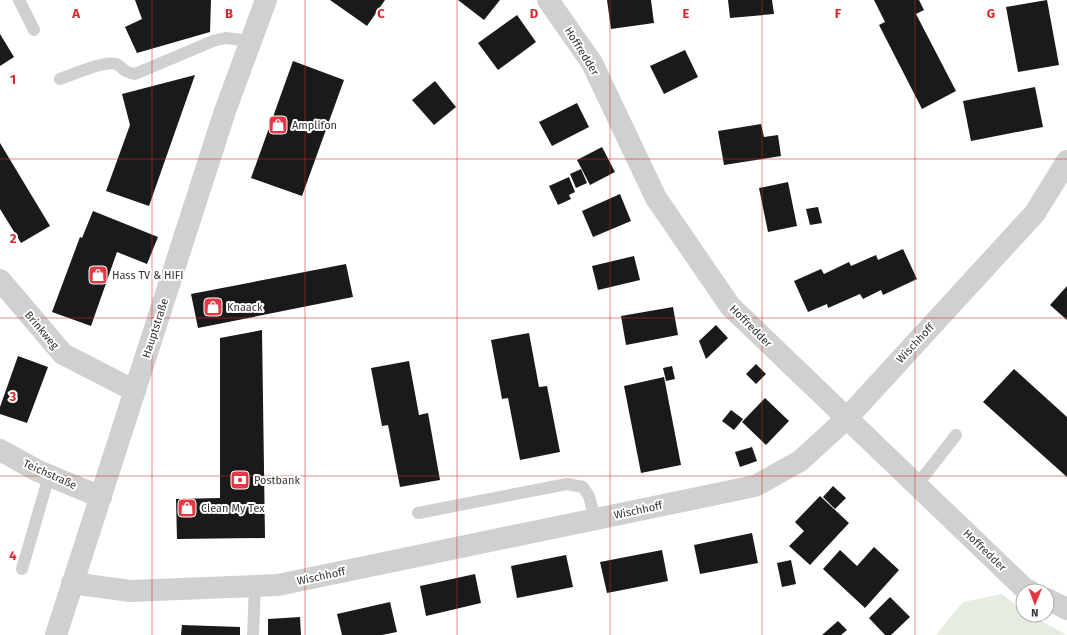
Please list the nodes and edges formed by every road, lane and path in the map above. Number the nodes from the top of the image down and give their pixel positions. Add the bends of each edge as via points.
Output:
1 (19, 0) edge
2 (266, 0) edge
3 (548, 0) edge
4 (34, 30) dead end
5 (251, 41) junction
6 (60, 79) dead end
7 (1067, 161) edge
8 (0, 280) edge
9 (135, 391) junction
10 (847, 418) junction
11 (956, 435) dead end
12 (0, 450) edge
13 (49, 476) junction
14 (917, 485) junction
15 (101, 496) junction
16 (418, 513) dead end
17 (595, 519) junction
18 (22, 569) dead end
19 (72, 583) junction
20 (1020, 583) edge
21 (255, 586) junction
22 (1055, 603) edge
23 (1067, 609) edge
24 (56, 635) edge
25 (253, 635) edge

1 - 4 lane
2 - 5 street, Hauptstraße
3 - 10 street, Hoffredder via 592,63 656,198 730,306
5 - 6 lane via 225,38 213,41 135,74 126,73 116,64 104,64
5 - 9 street, Hauptstraße via 224,111
7 - 10 street, Wischhoff via 1035,213
8 - 9 street, Brinkweg via 63,354
9 - 15 street, Hauptstraße
10 - 14 street, Hoffredder
10 - 17 street, Wischhoff via 800,461 755,486
11 - 14 lane
12 - 13 street, Teichstraße
13 - 15 street, Teichstraße
13 - 18 lane
14 - 20 street, Hoffredder
15 - 19 street, Hauptstraße
16 - 17 lane via 567,484 584,487
17 - 21 street, Wischhoff via 278,585
19 - 21 street, Wischhoff via 130,591
19 - 24 street, Hauptstraße
21 - 25 lane
22 - 23 street

